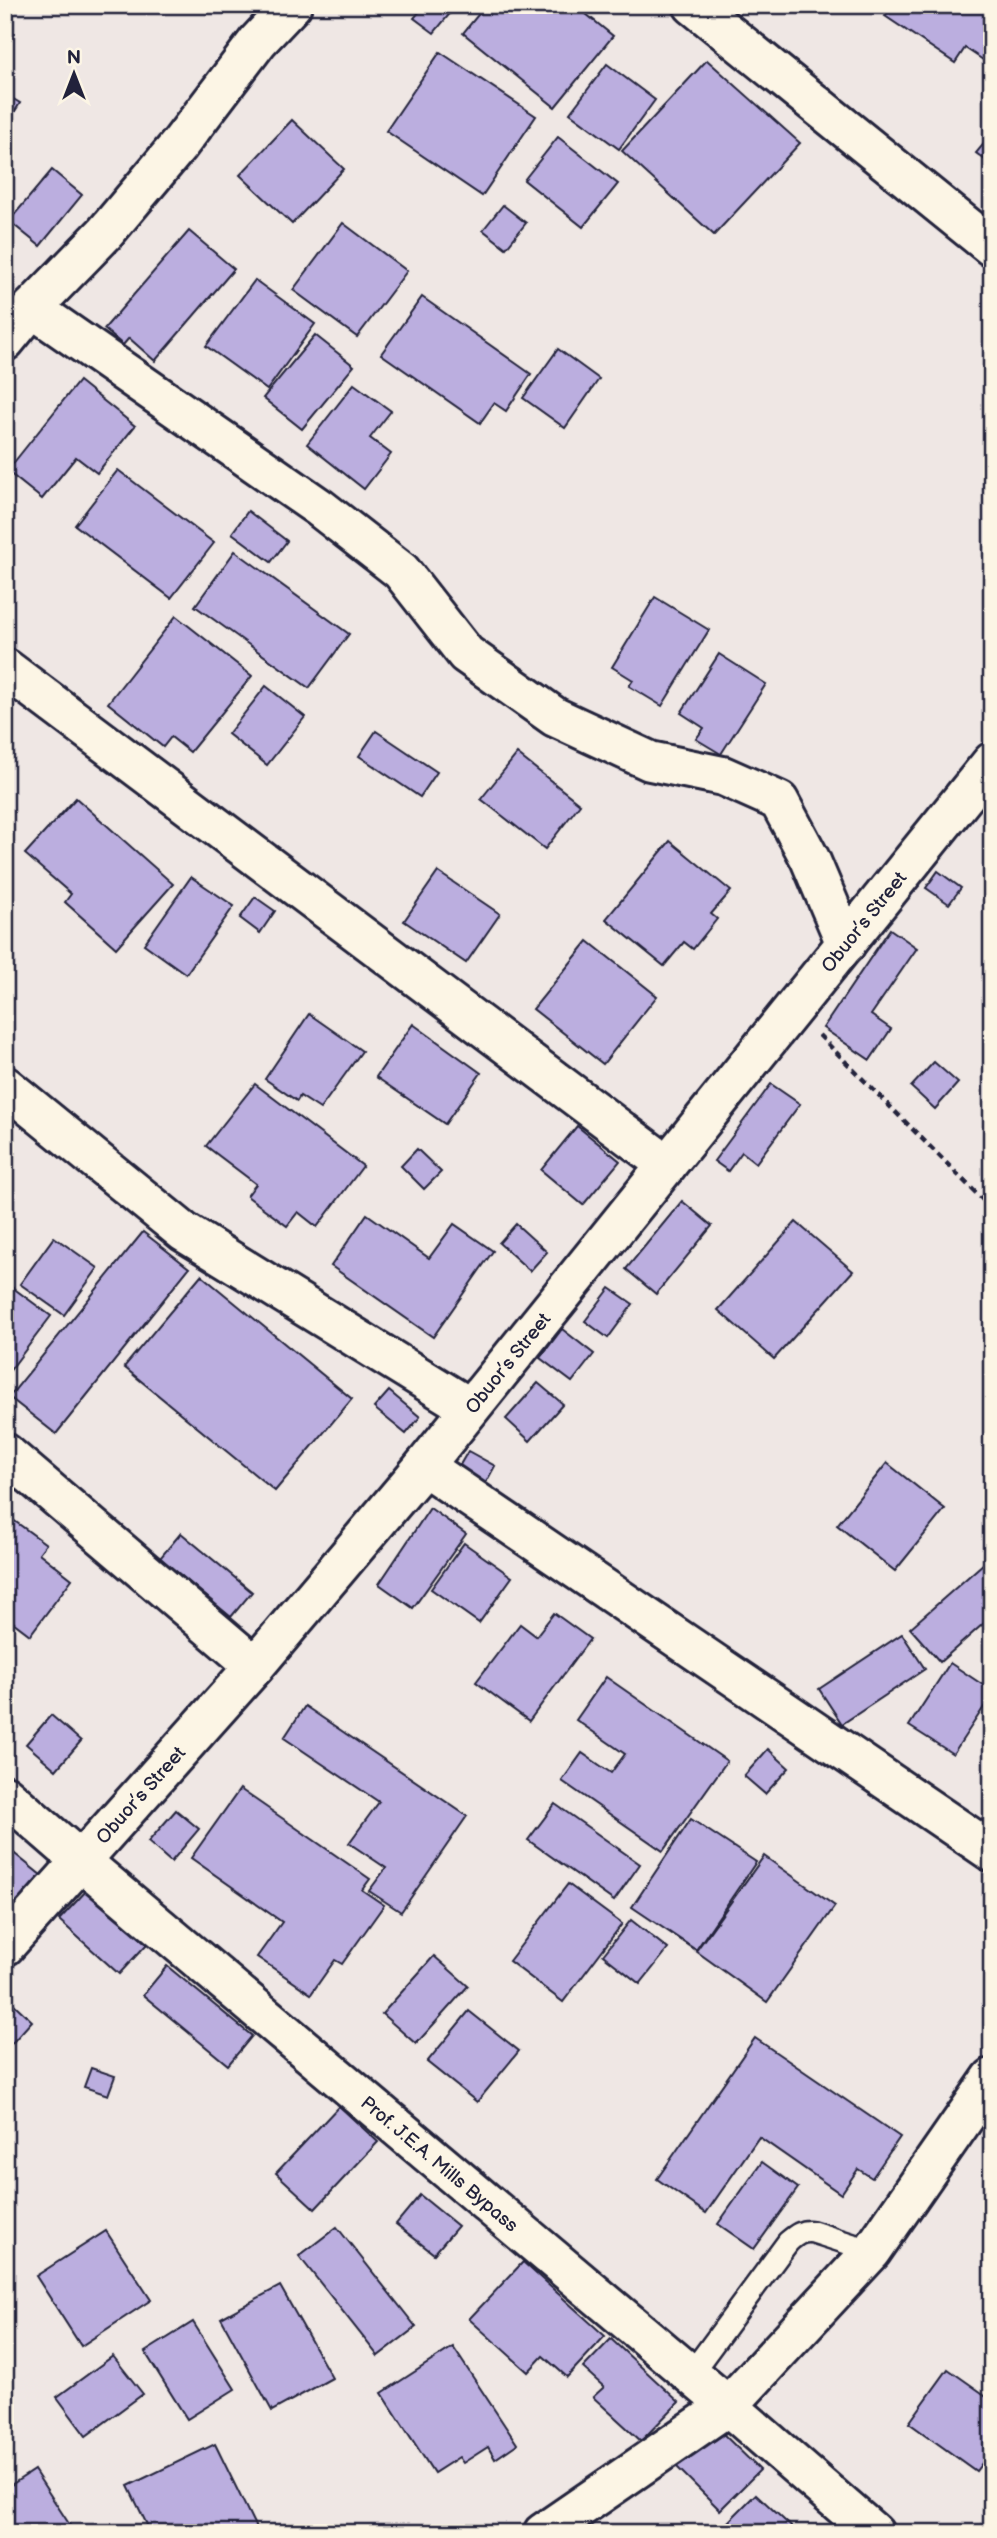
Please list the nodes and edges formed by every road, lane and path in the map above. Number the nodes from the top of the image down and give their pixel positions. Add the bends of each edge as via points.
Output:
1 (292, 5) edge
2 (693, 5) edge
3 (992, 247) edge
4 (32, 308) junction
5 (5, 341) edge
6 (5, 668) edge
7 (992, 762) edge
8 (846, 944) junction
9 (794, 1009) junction
10 (5, 1086) edge
11 (667, 1165) junction
12 (992, 1209) edge
13 (470, 1408) junction
14 (5, 1453) edge
15 (424, 1466) junction
16 (255, 1666) junction
17 (5, 1795) edge
18 (992, 1852) edge
19 (81, 1861) junction
20 (5, 1947) edge
21 (992, 2078) edge
22 (872, 2251) junction
23 (690, 2375) junction
24 (728, 2406) junction
25 (543, 2533) edge
26 (874, 2533) edge

1 - 4 street via 105,233
2 - 3 street
4 - 5 street
4 - 8 street via 320,508 401,571 466,654 555,717 650,761 723,776 779,801
6 - 11 street
7 - 8 street, Obuor’s Street
8 - 9 street, Obuor’s Street
9 - 11 street, Obuor’s Street
9 - 12 path
10 - 13 street via 184,1232
11 - 13 street, Obuor’s Street
13 - 15 street, Obuor’s Street
14 - 16 street
15 - 16 street, Obuor’s Street
15 - 18 street
16 - 19 street, Obuor’s Street
17 - 19 street, Prof. J.E.A. Mills Bypass
19 - 20 street, Obuor’s Street
19 - 23 street, Prof. J.E.A. Mills Bypass
21 - 22 street
22 - 23 lane via 813,2232 796,2235
22 - 24 street
23 - 24 street, Prof. J.E.A. Mills Bypass
24 - 25 street
24 - 26 street, Prof. J.E.A. Mills Bypass

